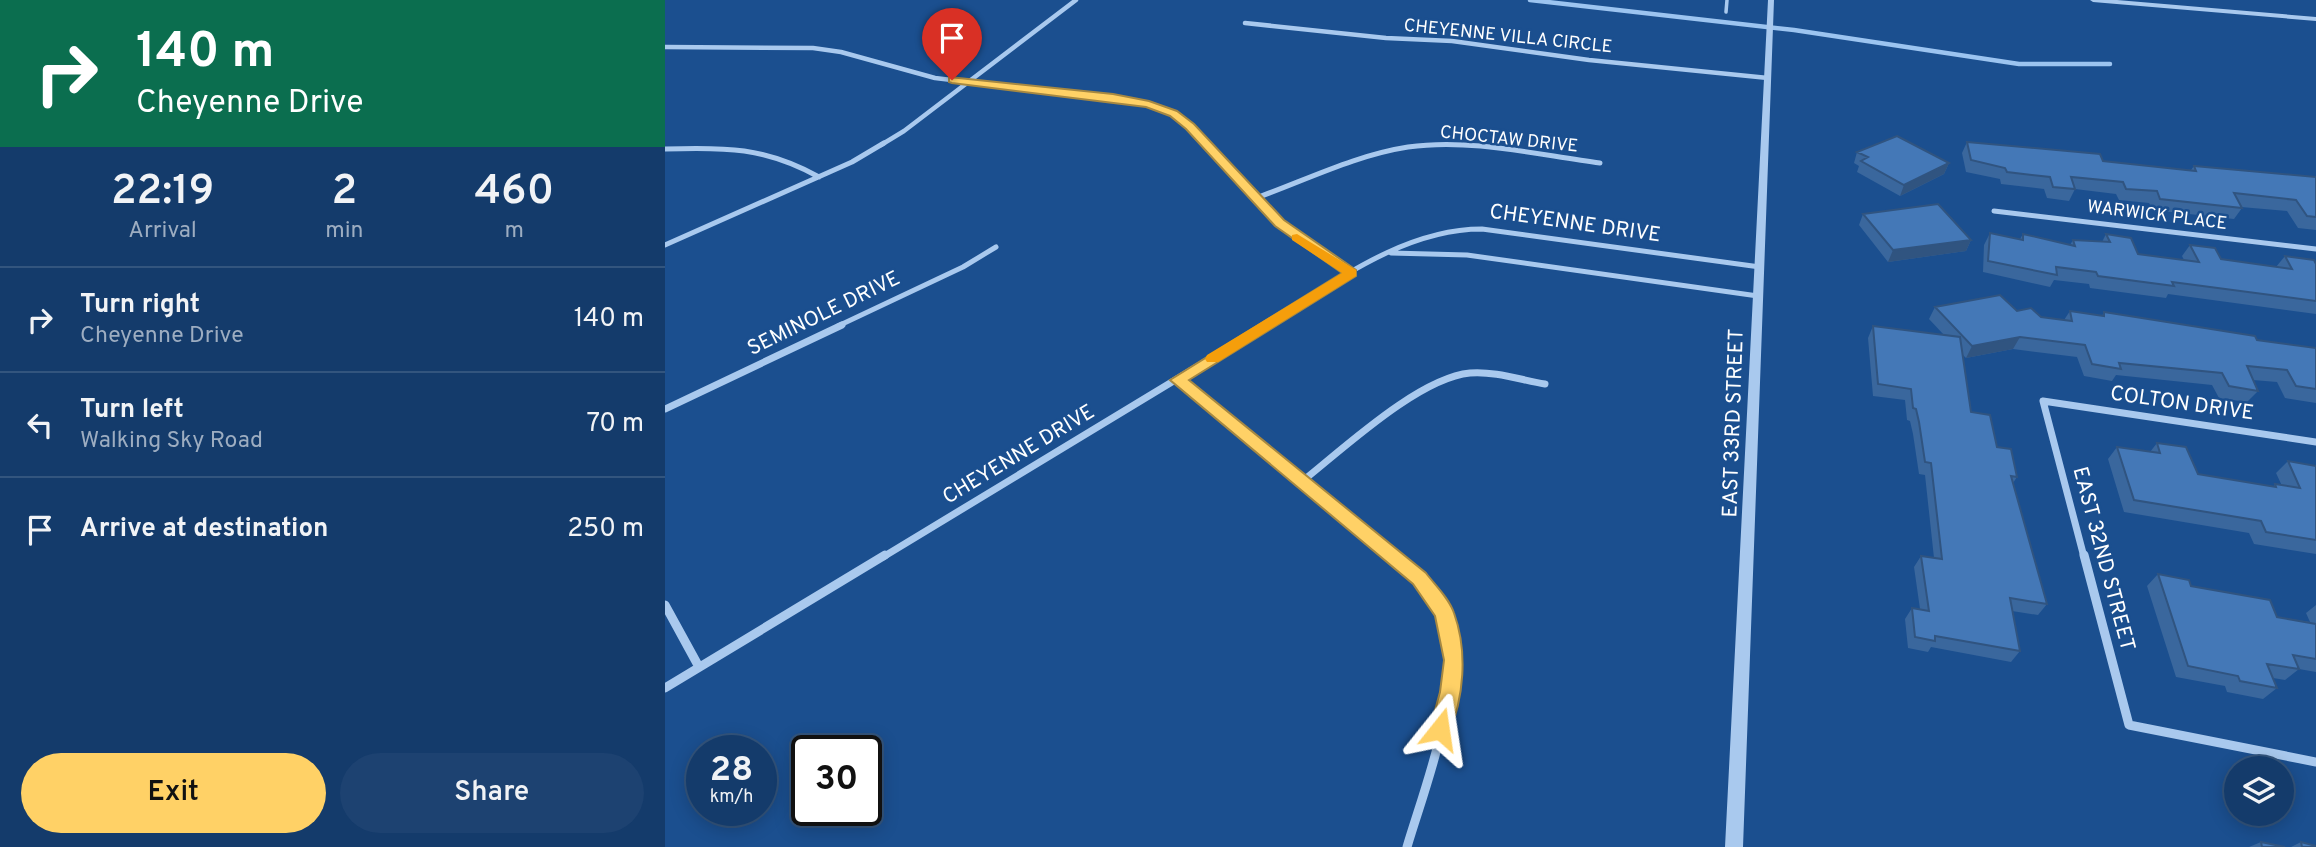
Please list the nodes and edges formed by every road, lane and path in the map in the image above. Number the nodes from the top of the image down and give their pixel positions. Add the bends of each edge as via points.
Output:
1 (1076, 0) edge
2 (1727, 0) edge
3 (1771, 0) edge
4 (2093, 0) edge
5 (2176, 0) edge
6 (2181, 7) junction
7 (1726, 12) dead end
8 (2316, 19) edge
9 (1245, 23) dead end
10 (665, 47) edge
11 (1768, 78) junction
12 (970, 81) junction
13 (665, 149) edge
14 (1600, 163) dead end
15 (819, 177) junction
16 (1256, 198) junction
17 (1994, 211) dead end
18 (665, 246) edge
19 (996, 247) dead end
20 (2316, 249) edge
21 (1390, 253) junction
22 (1760, 267) junction
23 (1352, 273) junction
24 (1758, 296) junction
25 (1178, 380) junction
26 (1545, 384) dead end
27 (2043, 401) joint
28 (665, 409) edge
29 (2316, 442) edge
30 (1300, 482) junction
31 (665, 605) edge
32 (699, 667) junction
33 (665, 688) edge
34 (2316, 762) edge
35 (1407, 847) edge
36 (1734, 847) edge

1 - 12 street
2 - 7 lane
3 - 11 street, EAST 33RD STREET
4 - 6 street
5 - 6 street
6 - 8 street
9 - 11 street, CHEYENNE VILLA CIRCLE via 1453,41
10 - 12 street via 813,48 907,72
11 - 22 street, EAST 33RD STREET
12 - 15 street via 877,148
12 - 16 street via 1149,104 1190,127
13 - 15 street via 748,148 780,156
14 - 16 street, CHOCTAW DRIVE via 1444,145 1418,147 1388,151
15 - 18 street
16 - 23 street via 1291,233
17 - 20 street, WARWICK PLACE
19 - 28 street, SEMINOLE DRIVE
21 - 22 street, CHEYENNE DRIVE via 1428,233 1462,228
21 - 23 street, CHEYENNE DRIVE
21 - 24 street, CHEYENNE DRIVE via 1468,255
22 - 24 street, EAST 33RD STREET
23 - 25 street, CHEYENNE DRIVE
24 - 36 street, EAST 33RD STREET
25 - 30 street
25 - 32 street, CHEYENNE DRIVE
26 - 30 street via 1470,373 1451,377 1413,397
27 - 29 street, COLTON DRIVE
27 - 34 street, EAST 32ND STREET via 2129,725
30 - 35 street via 1419,579 1445,614 1454,660 1450,692
31 - 32 street
32 - 33 street, CHEYENNE DRIVE

